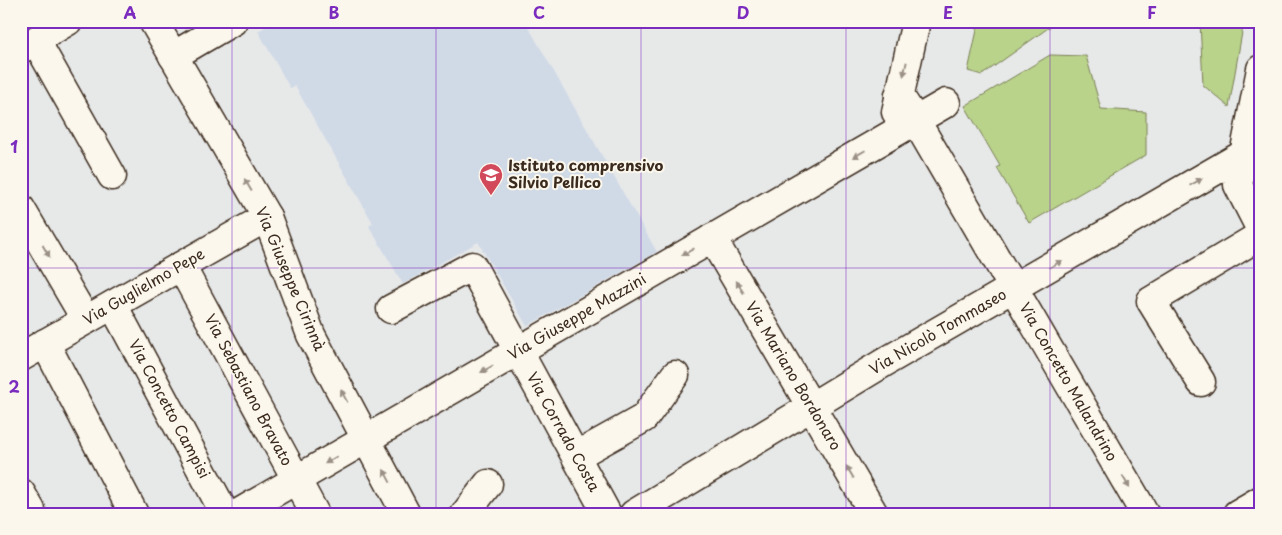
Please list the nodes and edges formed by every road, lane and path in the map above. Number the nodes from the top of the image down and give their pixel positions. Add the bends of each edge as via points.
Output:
1 (153, 21) edge
2 (233, 21) edge
3 (916, 21) edge
4 (62, 23) edge
5 (29, 45) edge
6 (173, 56) junction
7 (1261, 69) edge
8 (900, 95) junction
9 (946, 103) dead end
10 (916, 121) junction
11 (890, 135) junction
12 (1251, 144) edge
13 (112, 176) dead end
14 (21, 209) edge
15 (267, 217) junction
16 (1261, 230) edge
17 (1261, 234) edge
18 (712, 238) junction
19 (181, 266) junction
20 (1014, 288) junction
21 (113, 305) junction
22 (391, 309) dead end
23 (86, 320) junction
24 (45, 344) junction
25 (518, 351) junction
26 (21, 357) edge
27 (675, 374) dead end
28 (1201, 382) dead end
29 (812, 408) junction
30 (367, 439) junction
31 (576, 456) junction
32 (297, 480) junction
33 (488, 484) dead end
34 (1261, 500) edge
35 (134, 514) edge
36 (225, 514) edge
37 (238, 514) edge
38 (315, 514) edge
39 (406, 514) edge
40 (465, 514) edge
41 (607, 514) edge
42 (634, 514) edge
43 (874, 514) edge
44 (1145, 514) edge
45 (1237, 514) edge

1 - 6 street, Via Giuseppe Cirinnà
2 - 6 street
3 -> 8 street
4 - 5 street
5 - 13 street
15 -> 6 street, Via Giuseppe Cirinnà
7 - 12 street
8 - 10 street, Via Concetto Malandrino
8 - 11 street
9 - 10 street, Via Giuseppe Mazzini
10 - 11 street, Via Giuseppe Mazzini
10 - 20 street, Via Concetto Malandrino
11 -> 18 street, Via Giuseppe Mazzini
12 - 16 street via 1238,185
20 -> 12 street, Via Nicolò Tommaseo
14 -> 23 street
15 - 19 street, Via Guglielmo Pepe
30 -> 15 street, Via Giuseppe Cirinnà via 311,335
17 - 28 street via 1151,301
18 -> 25 street, Via Giuseppe Mazzini
29 -> 18 street, Via Mariano Bordonaro
19 - 21 street, Via Guglielmo Pepe
19 - 32 street, Via Sebastiano Bravato
20 - 29 street, Via Nicolò Tommaseo
20 -> 44 street, Via Concetto Malandrino
21 - 23 street, Via Guglielmo Pepe
21 - 36 street, Via Concetto Campisi
22 - 25 street, Via Corrado Costa via 472,266
23 - 24 street, Via Guglielmo Pepe
24 - 26 street, Via Guglielmo Pepe
24 - 35 street
25 -> 30 street, Via Giuseppe Mazzini
25 - 31 street, Via Corrado Costa
27 - 31 street via 644,418
29 - 42 street, Via Nicolò Tommaseo
43 -> 29 street, Via Mariano Bordonaro
30 -> 32 street, Via Giuseppe Mazzini
39 -> 30 street, Via Giuseppe Cirinnà
31 - 41 street, Via Corrado Costa
32 - 37 street, Via Giuseppe Mazzini
32 - 38 street, Via Sebastiano Bravato
33 - 40 street
34 - 45 street

